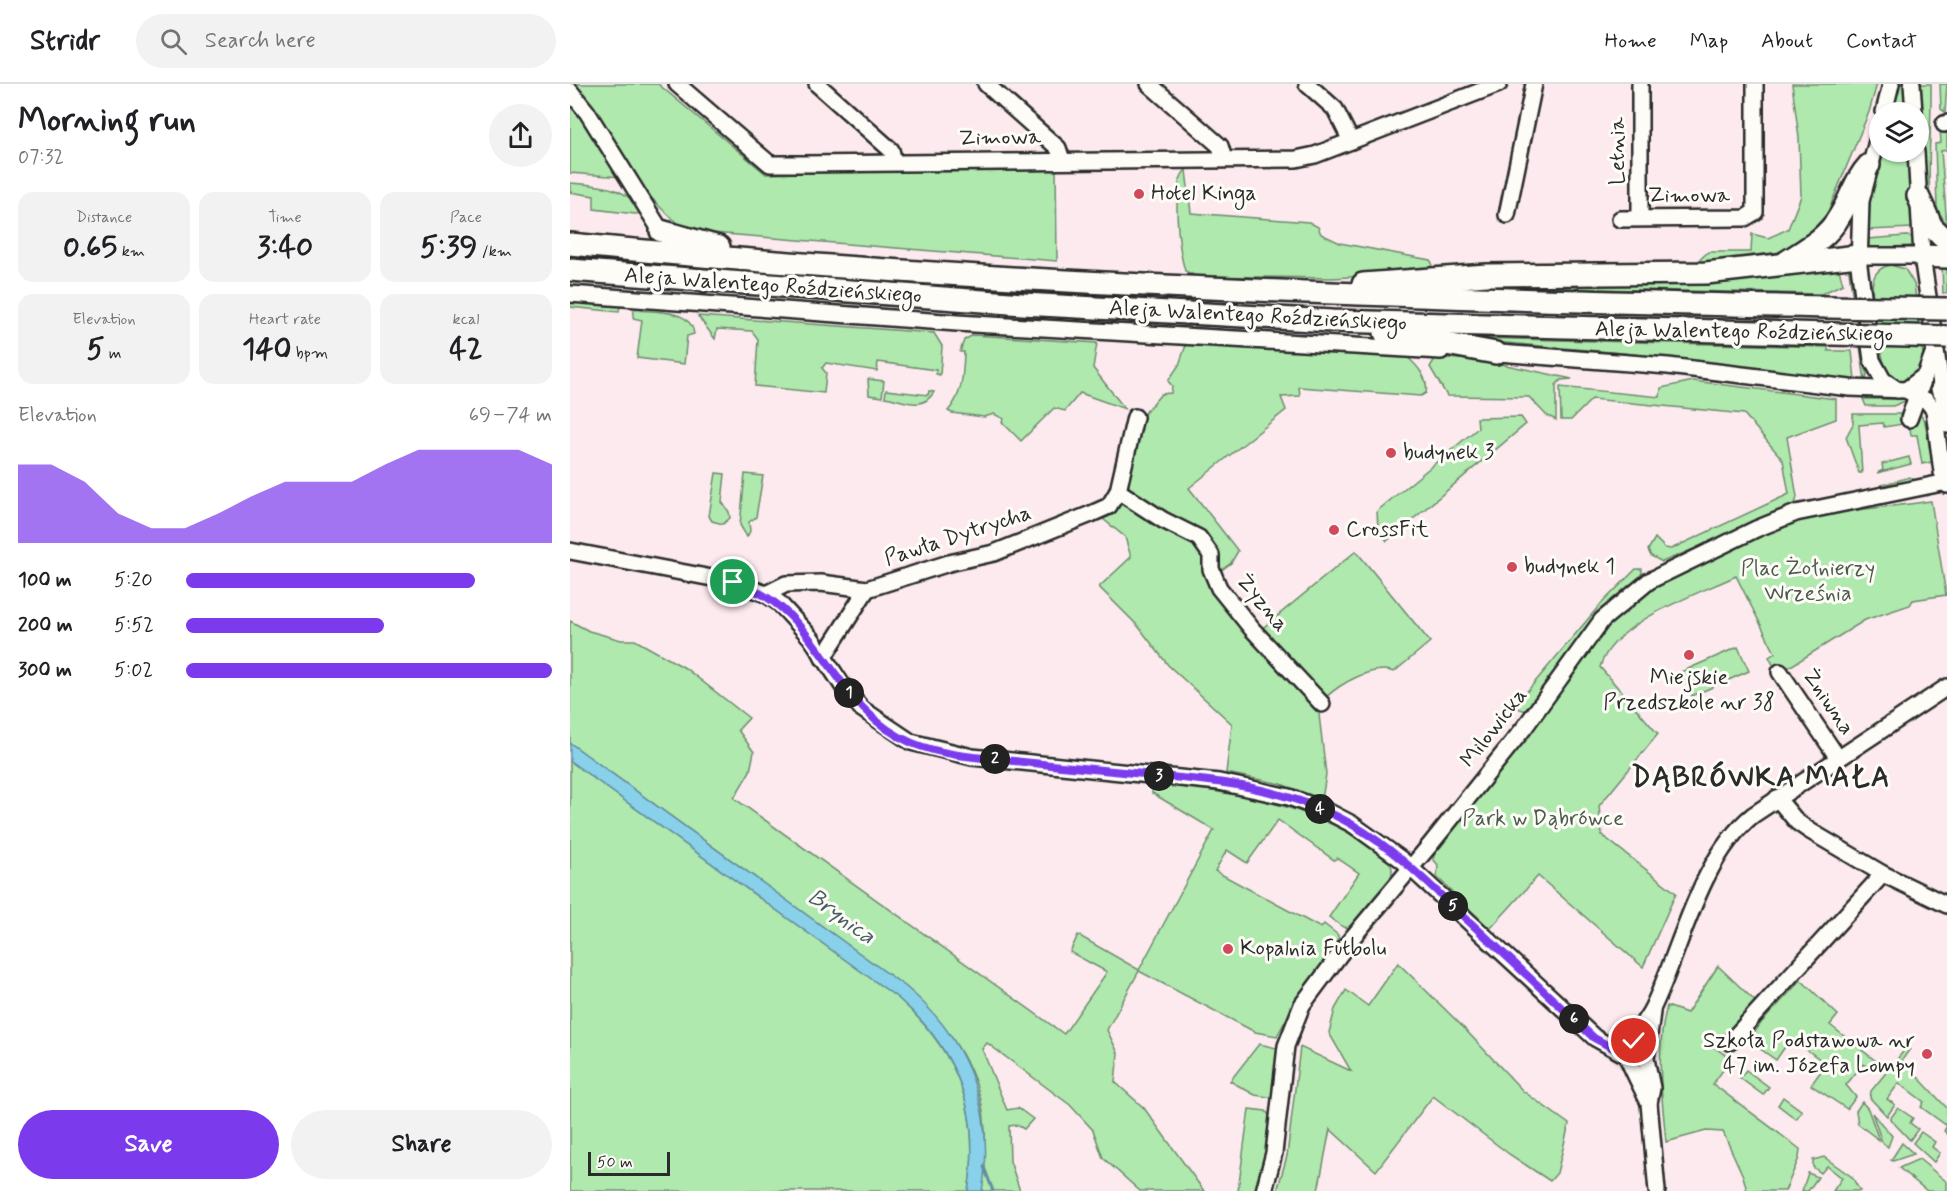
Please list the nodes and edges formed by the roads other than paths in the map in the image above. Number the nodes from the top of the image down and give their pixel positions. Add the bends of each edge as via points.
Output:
1 (677, 84) edge
2 (817, 84) edge
3 (986, 84) edge
4 (1149, 84) edge
5 (1307, 84) edge
6 (1499, 84) edge
7 (1534, 84) edge
8 (1640, 84) edge
9 (1755, 84) edge
10 (1891, 84) edge
11 (1912, 84) edge
12 (570, 91) edge
13 (1886, 102) edge
14 (1913, 102) edge
15 (1351, 141) junction
16 (1224, 159) junction
17 (1062, 160) junction
18 (894, 162) junction
19 (1870, 162) edge
20 (1916, 162) edge
21 (1869, 165) junction
22 (1918, 195) junction
23 (1507, 215) dead end
24 (1640, 218) junction
25 (1620, 219) dead end
26 (661, 231) joint
27 (1947, 242) edge
28 (570, 244) edge
29 (1858, 256) junction
30 (1922, 256) junction
31 (1947, 257) edge
32 (768, 261) junction
33 (1783, 265) junction
34 (570, 270) edge
35 (1310, 292) junction
36 (570, 294) edge
37 (1947, 309) edge
38 (1332, 321) junction
39 (1941, 342) edge
40 (1496, 352) junction
41 (1945, 389) edge
42 (1902, 390) junction
43 (1135, 417) dead end
44 (1947, 425) edge
45 (1947, 483) edge
46 (1118, 491) junction
47 (570, 550) edge
48 (867, 589) junction
49 (766, 594) junction
50 (823, 658) junction
51 (1780, 672) dead end
52 (1947, 687) edge
53 (1322, 704) dead end
54 (1838, 758) junction
55 (1777, 798) junction
56 (1412, 868) junction
57 (1883, 874) junction
58 (1947, 905) edge
59 (1652, 1009) junction
60 (1730, 1042) dead end
61 (1628, 1053) junction
62 (1647, 1054) junction
63 (1649, 1103) junction
64 (1264, 1191) edge
65 (1657, 1191) edge

1 - 18 street, Zimowa via 770,164
2 - 18 street via 891,150
3 - 17 street via 1058,148
4 - 16 street via 1220,146
5 - 15 street via 1335,109
6 - 15 street, Zimowa
7 - 23 street
8 - 24 street, Letnia
9 - 24 street, Zimowa via 1755,212 1745,218
10 - 13 street
11 - 14 street
12 - 26 street
15 - 16 street, Zimowa via 1296,159
16 - 17 street, Zimowa
17 - 18 street, Zimowa
19 - 21 street
20 - 22 street
21 - 29 street via 1859,218
21 - 33 highway via 1828,233
22 - 27 highway via 1932,227
22 - 30 street
24 - 25 street, Zimowa
26 - 32 highway
28 - 32 highway, Aleja Walentego Roździeńskiego
29 - 30 street
29 - 33 highway
29 - 42 street via 1872,360 1883,380
30 - 31 highway
30 - 39 street
32 - 35 highway, Aleja Walentego Roździeńskiego via 1057,281
33 - 35 highway via 1706,273 1497,275 1378,281
34 - 38 highway, Aleja Walentego Roździeńskiego via 1023,304
35 - 37 highway, Aleja Walentego Roździeńskiego, bridge
36 - 40 street, Aleja Walentego Roździeńskiego via 957,323
38 - 39 highway, Aleja Walentego Roździeńskiego, bridge via 1830,334
38 - 40 highway
39 - 41 street
39 - 42 street via 1909,419 1923,377
40 - 42 street, Aleja Walentego Roździeńskiego
41 - 42 street, Aleja Walentego Roździeńskiego
41 - 44 street
42 - 45 street via 1927,401 1934,410
43 - 46 street
45 - 56 street, Milowicka via 1796,513 1641,586 1602,620 1524,728
46 - 48 street, Pawła Dytrycha via 1109,506 994,553 949,562
46 - 53 street, Żyzna via 1162,520 1199,538 1211,555 1211,569 1219,588
47 - 49 street via 733,582
48 - 49 street, Pawła Dytrycha via 821,583 786,584
48 - 50 street, Pawła Dytrycha
49 - 50 street via 794,618
50 - 56 street via 862,709 911,742 972,757 1219,782 1289,797 1352,824
51 - 54 street, Żniwna
52 - 54 street
54 - 55 street
55 - 57 street via 1797,822
55 - 59 street via 1742,824 1713,864
56 - 61 street via 1594,1038
56 - 64 street, Milowicka via 1326,971 1296,1016 1286,1046 1274,1153
57 - 58 street
57 - 60 street
59 - 61 street
59 - 62 street
61 - 62 street via 1638,1065
61 - 62 street via 1640,1042
61 - 63 street
62 - 63 street via 1652,1088
63 - 65 street

